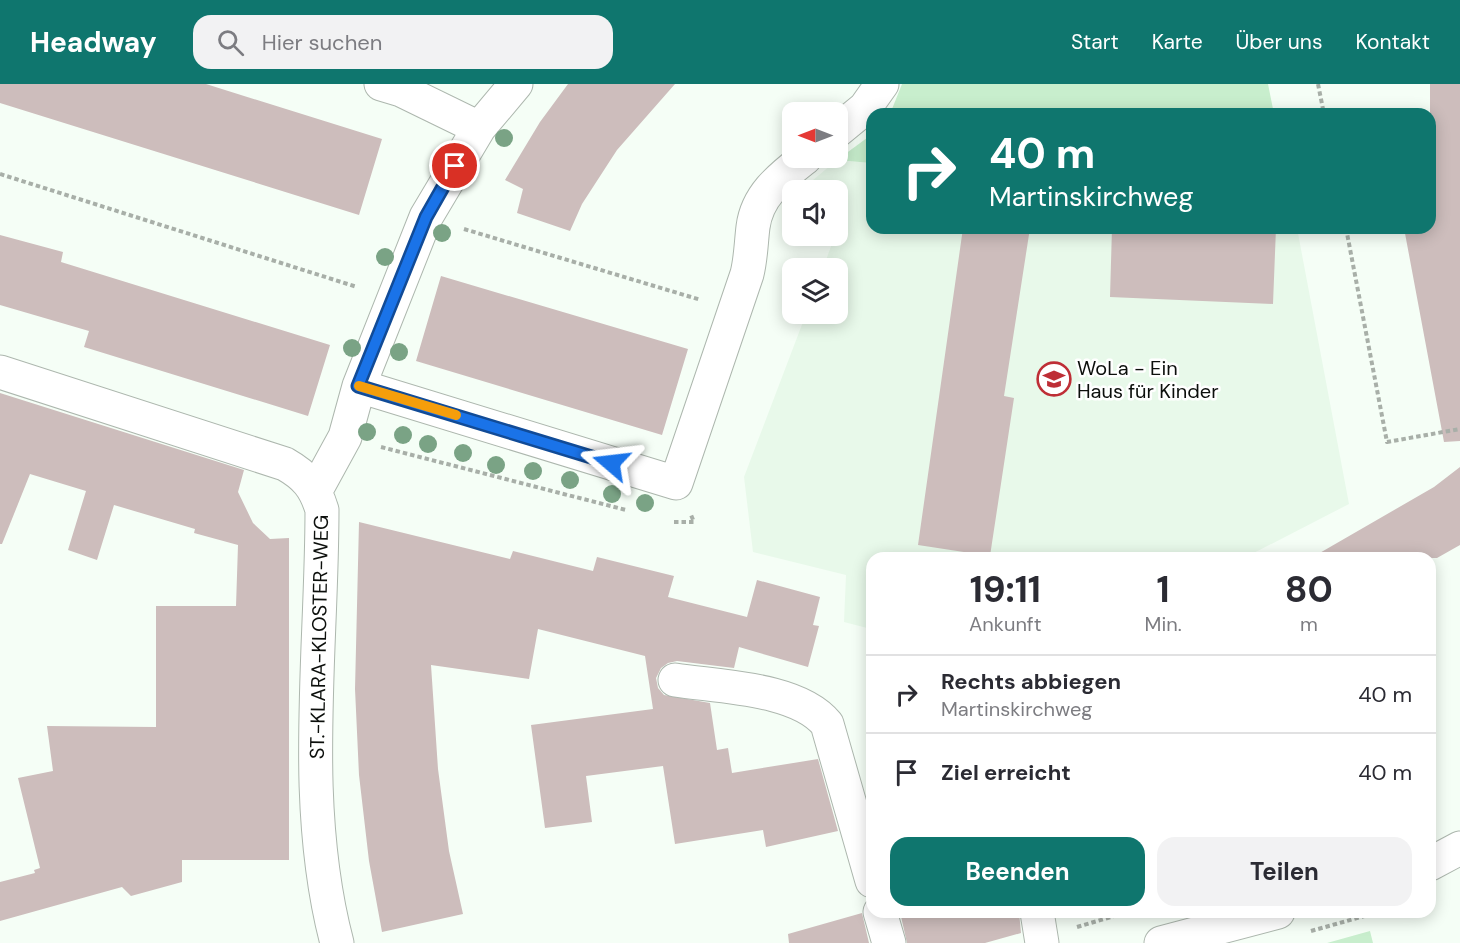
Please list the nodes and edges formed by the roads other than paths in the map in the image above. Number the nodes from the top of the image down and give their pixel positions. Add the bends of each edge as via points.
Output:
1 (381, 84) edge
2 (516, 84) edge
3 (882, 86) edge
4 (848, 122) edge
5 (479, 128) junction
6 (793, 168) edge
7 (0, 372) edge
8 (358, 386) junction
9 (316, 490) junction
10 (675, 680) dead end
11 (1460, 848) edge
12 (866, 860) edge
13 (1436, 861) edge
14 (1460, 872) edge
15 (1436, 874) edge
16 (882, 918) edge
17 (1038, 918) edge
18 (1255, 918) edge
19 (337, 943) edge
20 (889, 943) edge
21 (1042, 943) edge
22 (1161, 943) edge

1 - 5 street
2 - 5 street
3 - 4 street via 866,108
5 - 8 street via 426,217
6 - 8 street via 760,202 753,226 750,263 676,483
7 - 9 street, ST.-KLARA-KLOSTER-WEG via 285,464 303,474
8 - 9 street via 345,437
9 - 19 street, ST.-KLARA-KLOSTER-WEG via 322,510 318,802 322,866
10 - 12 street via 753,691 800,702 817,711 827,724
11 - 13 street
14 - 15 street
16 - 20 street
17 - 21 street
18 - 22 street

